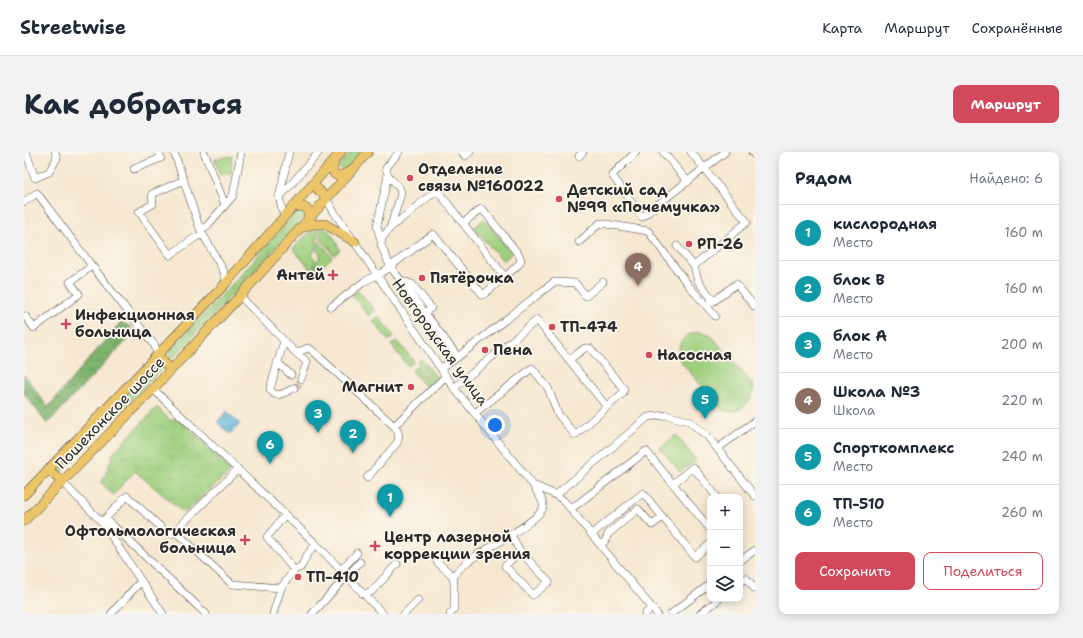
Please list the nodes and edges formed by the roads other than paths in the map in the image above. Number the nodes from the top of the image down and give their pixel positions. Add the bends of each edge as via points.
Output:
1 (26, 152) edge
2 (159, 152) edge
3 (174, 152) edge
4 (204, 152) edge
5 (241, 152) edge
6 (319, 152) edge
7 (341, 152) edge
8 (368, 152) edge
9 (400, 152) edge
10 (462, 152) edge
11 (470, 152) edge
12 (636, 152) edge
13 (663, 152) edge
14 (691, 152) edge
15 (725, 152) edge
16 (289, 153) edge
17 (58, 154) edge
18 (334, 160) junction
19 (134, 169) dead end
20 (705, 169) junction
21 (349, 172) junction
22 (388, 175) junction
23 (184, 180) junction
24 (688, 182) junction
25 (313, 184) junction
26 (279, 198) junction
27 (326, 198) junction
28 (24, 202) edge
29 (225, 205) junction
30 (292, 208) junction
31 (284, 217) junction
32 (308, 219) junction
33 (462, 223) junction
34 (300, 228) junction
35 (390, 228) junction
36 (201, 232) junction
37 (381, 241) junction
38 (355, 242) junction
39 (579, 242) dead end
40 (677, 246) dead end
41 (92, 266) junction
42 (390, 266) junction
43 (694, 266) junction
44 (408, 274) dead end
45 (376, 275) junction
46 (505, 277) junction
47 (400, 280) junction
48 (603, 282) dead end
49 (226, 283) junction
50 (240, 296) junction
51 (714, 302) junction
52 (704, 303) junction
53 (331, 307) dead end
54 (755, 307) edge
55 (715, 316) dead end
56 (24, 317) edge
57 (284, 341) junction
58 (296, 352) junction
59 (157, 355) junction
60 (458, 357) junction
61 (569, 360) junction
62 (277, 362) junction
63 (441, 368) junction
64 (171, 370) junction
65 (291, 376) dead end
66 (446, 376) junction
67 (301, 379) tunnel mouth
68 (294, 388) tunnel mouth
69 (454, 388) junction
70 (153, 389) junction
71 (607, 407) junction
72 (475, 413) junction
73 (755, 421) edge
74 (394, 426) junction
75 (717, 448) junction
76 (48, 469) junction
77 (238, 469) junction
78 (367, 478) dead end
79 (63, 483) junction
80 (673, 484) junction
81 (533, 485) junction
82 (715, 494) edge
83 (24, 495) edge
84 (556, 495) junction
85 (755, 496) edge
86 (570, 508) junction
87 (285, 515) junction
88 (663, 517) junction
89 (104, 520) junction
90 (24, 521) edge
91 (707, 525) edge
92 (178, 531) junction
93 (592, 534) junction
94 (511, 535) junction
95 (316, 544) junction
96 (601, 545) junction
97 (707, 547) edge
98 (755, 550) edge
99 (520, 551) junction
100 (357, 553) dead end
101 (743, 559) edge
102 (360, 562) dead end
103 (437, 562) dead end
104 (397, 564) dead end
105 (294, 570) junction
106 (341, 570) junction
107 (346, 576) junction
108 (453, 576) junction
109 (743, 580) edge
110 (141, 581) junction
111 (707, 586) edge
112 (281, 588) junction
113 (755, 589) edge
114 (363, 594) junction
115 (418, 600) dead end
116 (715, 602) edge
117 (654, 611) edge
118 (111, 614) edge
119 (163, 614) edge
120 (206, 614) edge
121 (273, 614) edge
122 (312, 614) edge
123 (383, 614) edge
124 (404, 614) edge
125 (450, 614) edge
126 (645, 614) edge
127 (671, 614) edge
128 (700, 614) edge

1 - 17 street via 35,178 48,172
2 - 19 street via 161,158
3 - 23 street
4 - 29 street
5 - 29 street via 233,196
6 - 26 street
7 - 18 main road, Пошехонское шоссе
8 - 21 main road, Пошехонское шоссе
9 - 22 street via 386,168
10 - 11 street via 465,156
12 - 24 street via 612,175 642,216
13 - 24 street
14 - 20 street
15 - 20 street
16 - 26 street
18 - 21 main road via 332,169 336,176
18 - 25 main road, Пошехонское шоссе
20 - 24 street
20 - 43 street via 746,222
21 - 27 main road, Пошехонское шоссе
22 - 35 street via 401,194
22 - 37 street via 378,226
23 - 36 street
23 - 36 street via 152,194 153,204 139,212 170,255
25 - 27 main road
25 - 30 main road, Пошехонское шоссе
26 - 31 street
27 - 32 main road, Пошехонское шоссе
27 - 38 street, Новгородская улица
28 - 41 street via 37,193
29 - 36 street
30 - 31 main road, Пошехонское шоссе
30 - 32 main road via 304,207 308,210
31 - 49 main road, Пошехонское шоссе
32 - 34 main road, Пошехонское шоссе
33 - 35 street via 437,190
33 - 46 street
33 - 46 street via 481,209 484,211 521,260
34 - 38 main road via 325,224
34 - 50 main road, Пошехонское шоссе
35 - 37 street
36 - 49 street via 224,272
37 - 42 street
38 - 45 street, Новгородская улица
39 - 52 street via 600,223 648,231
40 - 43 street
41 - 56 street via 70,282 79,294 34,328
41 - 59 street via 155,346
42 - 45 street
42 - 46 street via 433,234 483,295
42 - 47 street
43 - 51 street via 698,281
44 - 47 street
45 - 53 street
45 - 63 street, Новгородская улица
47 - 60 street
48 - 60 street via 586,296 576,283 554,282
49 - 59 main road, Пошехонское шоссе
50 - 57 street
50 - 64 main road, Пошехонское шоссе
51 - 52 street
51 - 54 street via 736,284
52 - 55 street
57 - 58 street
57 - 62 street
58 - 67 street via 307,362
58 - 74 street via 308,348 313,351
59 - 64 main road
59 - 76 main road, Пошехонское шоссе
60 - 63 street
61 - 69 street via 536,320
61 - 71 street
61 - 71 street via 585,348 590,348 624,389 623,393
62 - 65 street
62 - 68 street via 270,389 276,395
63 - 66 street, Новгородская улица
64 - 70 main road, Пошехонское шоссе
66 - 69 street, Новгородская улица
66 - 74 street
69 - 72 street, Новгородская улица
70 - 77 street
70 - 79 main road, Пошехонское шоссе
71 - 72 street via 575,435 558,414 548,388 532,368
72 - 81 street, Новгородская улица
73 - 75 street
74 - 78 street via 399,432 397,443
75 - 84 street via 686,419 666,415 648,417
75 - 85 street
76 - 79 main road
76 - 83 main road, Пошехонское шоссе
77 - 87 street
77 - 92 street via 180,526
79 - 89 street
79 - 90 main road, Пошехонское шоссе
80 - 82 street via 693,466
80 - 86 street via 646,451
80 - 91 street
81 - 84 street, Новгородская улица
81 - 94 street via 542,502 541,512
84 - 86 street, Новгородская улица
86 - 93 street, Новгородская улица
87 - 95 street
87 - 105 street via 267,537
88 - 93 street via 643,493
88 - 96 street via 652,526 638,510 608,534
88 - 97 street via 695,557
89 - 92 street via 127,496 166,532 171,534
89 - 110 street
89 - 120 street
92 - 112 street via 179,535 232,584
93 - 96 street, Новгородская улица
94 - 99 street
94 - 108 street via 466,563
95 - 105 street via 302,567
95 - 106 street
96 - 117 street, Новгородская улица
98 - 101 street
99 - 99 street via 505,566 533,595 549,582
100 - 106 street
102 - 107 street
103 - 108 street
104 - 114 street via 371,592
105 - 112 street
106 - 107 street
107 - 114 street
107 - 122 street
108 - 125 street via 454,610
109 - 113 street via 746,578
110 - 118 street
110 - 119 street
111 - 127 street
112 - 121 street
114 - 123 street
115 - 124 street
116 - 128 street
117 - 126 street

